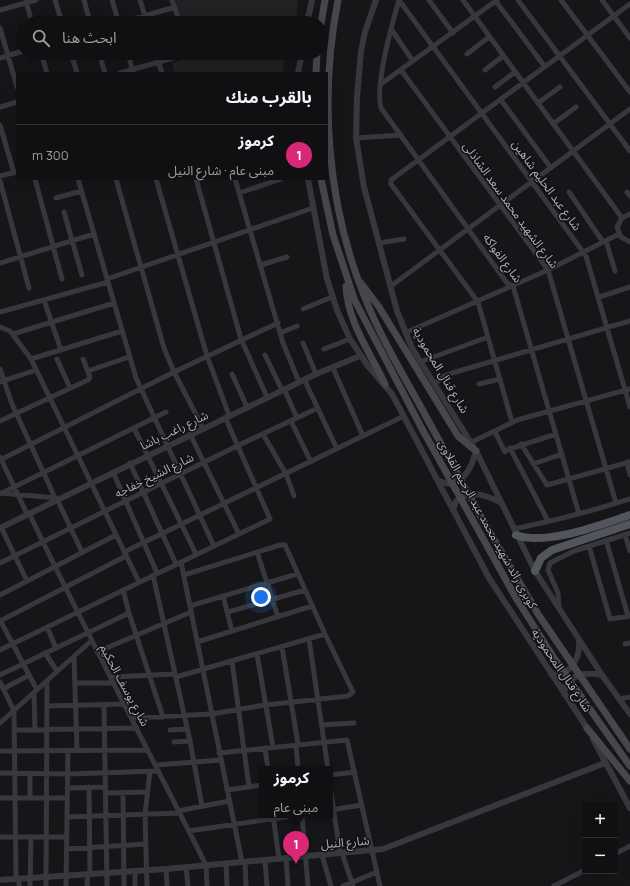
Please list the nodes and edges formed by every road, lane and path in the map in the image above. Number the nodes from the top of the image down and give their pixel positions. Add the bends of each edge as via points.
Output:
1 (36, 0) edge
2 (56, 0) edge
3 (84, 0) edge
4 (112, 0) edge
5 (140, 0) edge
6 (172, 0) edge
7 (312, 0) edge
8 (325, 0) edge
9 (338, 0) edge
10 (376, 0) edge
11 (399, 0) edge
12 (429, 0) edge
13 (463, 0) edge
14 (496, 0) edge
15 (518, 0) edge
16 (561, 0) edge
17 (602, 0) edge
18 (26, 1) edge
19 (630, 4) edge
20 (175, 7) junction
21 (0, 10) edge
22 (30, 16) edge
23 (60, 16) edge
24 (88, 16) edge
25 (118, 16) edge
26 (145, 16) joint
27 (178, 16) edge
28 (309, 16) edge
29 (322, 16) edge
30 (614, 16) junction
31 (475, 17) junction
32 (0, 28) edge
33 (391, 29) junction
34 (453, 33) junction
35 (629, 34) edge
36 (587, 35) junction
37 (489, 37) junction
38 (434, 47) junction
39 (16, 53) edge
40 (467, 54) dead end
41 (8, 56) junction
42 (503, 56) junction
43 (560, 56) junction
44 (0, 58) edge
45 (43, 60) edge
46 (73, 60) edge
47 (101, 60) edge
48 (130, 60) edge
49 (166, 60) edge
50 (301, 60) edge
51 (317, 60) edge
52 (413, 61) junction
53 (159, 62) junction
54 (545, 67) junction
55 (401, 70) junction
56 (485, 70) dead end
57 (133, 71) edge
58 (47, 72) edge
59 (77, 72) edge
60 (105, 72) edge
61 (162, 72) edge
62 (298, 72) edge
63 (316, 72) edge
64 (515, 72) junction
65 (523, 83) junction
66 (16, 84) edge
67 (381, 84) junction
68 (495, 87) dead end
69 (560, 87) dead end
70 (630, 92) edge
71 (501, 100) junction
72 (16, 102) edge
73 (538, 103) junction
74 (0, 107) edge
75 (576, 107) dead end
76 (630, 109) edge
77 (483, 114) junction
78 (553, 124) junction
79 (610, 124) junction
80 (0, 125) edge
81 (401, 135) junction
82 (356, 138) junction
83 (451, 138) junction
84 (630, 151) edge
85 (573, 152) junction
86 (420, 161) junction
87 (551, 168) junction
88 (16, 172) edge
89 (0, 176) edge
90 (35, 180) edge
91 (78, 180) edge
92 (116, 180) edge
93 (156, 180) edge
94 (196, 180) edge
95 (234, 180) edge
96 (278, 180) edge
97 (308, 180) edge
98 (321, 180) edge
99 (0, 181) edge
100 (533, 182) junction
101 (81, 191) junction
102 (569, 192) dead end
103 (239, 193) junction
104 (56, 198) dead end
105 (501, 205) junction
106 (313, 208) junction
107 (64, 212) dead end
108 (630, 214) edge
109 (622, 218) junction
110 (469, 228) junction
111 (249, 229) junction
112 (94, 234) junction
113 (619, 234) junction
114 (404, 239) dead end
115 (72, 241) junction
116 (605, 241) junction
117 (213, 242) junction
118 (630, 242) edge
119 (379, 244) junction
120 (53, 247) junction
121 (440, 250) junction
122 (583, 252) junction
123 (177, 254) junction
124 (19, 257) junction
125 (287, 257) dead end
126 (0, 262) edge
127 (260, 265) junction
128 (141, 267) junction
129 (548, 270) junction
130 (615, 271) dead end
131 (82, 275) dead end
132 (62, 279) dead end
133 (107, 280) junction
134 (346, 280) junction
135 (358, 280) junction
136 (391, 286) junction
137 (513, 286) junction
138 (630, 287) edge
139 (29, 288) dead end
140 (332, 297) junction
141 (599, 297) junction
142 (44, 300) junction
143 (478, 302) junction
144 (114, 303) junction
145 (303, 309) dead end
146 (0, 312) edge
147 (630, 321) edge
148 (52, 322) junction
149 (278, 323) junction
150 (297, 326) dead end
151 (0, 327) edge
152 (608, 327) junction
153 (122, 331) junction
154 (280, 333) junction
155 (405, 333) junction
156 (14, 334) junction
157 (488, 337) junction
158 (569, 338) junction
159 (241, 339) junction
160 (350, 339) junction
161 (302, 343) dead end
162 (324, 349) dead end
163 (532, 349) junction
164 (61, 350) junction
165 (265, 355) dead end
166 (207, 356) junction
167 (360, 356) junction
168 (130, 357) junction
169 (31, 359) junction
170 (57, 359) dead end
171 (83, 359) dead end
172 (495, 360) junction
173 (420, 362) junction
174 (333, 368) junction
175 (0, 369) edge
176 (36, 370) junction
177 (88, 372) junction
178 (174, 372) junction
179 (232, 374) dead end
180 (316, 374) junction
181 (500, 379) junction
182 (2, 381) edge
183 (302, 381) junction
184 (385, 384) junction
185 (435, 384) junction
186 (479, 384) dead end
187 (70, 388) junction
188 (140, 388) junction
189 (628, 389) edge
190 (283, 390) junction
191 (50, 397) junction
192 (266, 397) junction
193 (587, 402) junction
194 (247, 407) junction
195 (630, 407) edge
196 (318, 408) junction
197 (166, 412) dead end
198 (550, 412) junction
199 (16, 414) junction
200 (227, 416) junction
201 (404, 416) junction
202 (154, 418) junction
203 (297, 418) junction
204 (0, 421) edge
205 (291, 421) junction
206 (512, 422) junction
207 (65, 428) junction
208 (134, 428) junction
209 (203, 428) junction
210 (495, 432) junction
211 (190, 434) junction
212 (263, 434) junction
213 (556, 434) junction
214 (363, 436) junction
215 (472, 442) junction
216 (521, 444) junction
217 (31, 445) junction
218 (167, 446) junction
219 (237, 446) junction
220 (510, 448) junction
221 (337, 449) junction
222 (476, 451) junction
223 (148, 454) junction
224 (562, 454) junction
225 (78, 456) junction
226 (0, 459) edge
227 (204, 462) junction
228 (311, 462) junction
229 (628, 462) edge
230 (130, 463) junction
231 (533, 464) junction
232 (606, 468) junction
233 (44, 472) junction
234 (113, 472) junction
235 (180, 474) junction
236 (286, 474) junction
237 (630, 475) edge
238 (569, 479) junction
239 (438, 481) junction
240 (92, 482) junction
241 (162, 483) junction
242 (14, 487) junction
243 (257, 488) junction
244 (143, 492) junction
245 (0, 493) edge
246 (18, 495) junction
247 (294, 496) dead end
248 (56, 499) junction
249 (630, 499) edge
250 (126, 501) junction
251 (500, 502) junction
252 (616, 503) junction
253 (224, 504) junction
254 (452, 510) junction
255 (105, 511) junction
256 (28, 514) junction
257 (579, 514) junction
258 (630, 515) edge
259 (200, 516) junction
260 (548, 521) junction
261 (182, 524) junction
262 (630, 524) edge
263 (1, 528) edge
264 (71, 528) junction
265 (515, 532) junction
266 (162, 534) junction
267 (239, 534) junction
268 (628, 534) edge
269 (116, 535) junction
270 (606, 540) junction
271 (43, 542) junction
272 (144, 543) junction
273 (214, 546) junction
274 (589, 546) junction
275 (630, 551) edge
276 (82, 552) junction
277 (256, 552) junction
278 (125, 554) junction
279 (196, 554) junction
280 (15, 556) junction
281 (0, 563) edge
282 (178, 563) junction
283 (55, 567) junction
284 (535, 571) junction
285 (155, 574) junction
286 (297, 574) junction
287 (184, 575) junction
288 (27, 581) junction
289 (139, 582) junction
290 (267, 583) junction
291 (64, 587) junction
292 (123, 590) junction
293 (305, 590) junction
294 (0, 595) edge
295 (223, 596) junction
296 (272, 600) junction
297 (312, 606) junction
298 (191, 609) junction
299 (559, 609) junction
300 (228, 612) junction
301 (77, 613) junction
302 (129, 613) junction
303 (629, 616) edge
304 (278, 617) junction
305 (0, 620) edge
306 (163, 624) junction
307 (47, 627) junction
308 (232, 631) junction
309 (87, 633) junction
310 (325, 634) junction
311 (136, 635) junction
312 (309, 639) junction
313 (579, 640) junction
314 (90, 641) junction
315 (197, 642) junction
316 (12, 644) junction
317 (282, 647) junction
318 (56, 648) junction
319 (0, 650) edge
320 (97, 652) junction
321 (45, 653) junction
322 (257, 654) junction
323 (74, 657) junction
324 (232, 661) junction
325 (23, 664) junction
326 (203, 670) junction
327 (57, 671) junction
328 (551, 674) junction
329 (0, 675) edge
330 (29, 675) junction
331 (150, 675) junction
332 (602, 675) junction
333 (175, 676) junction
334 (113, 680) junction
335 (47, 681) junction
336 (0, 682) edge
337 (75, 683) junction
338 (36, 691) junction
339 (5, 692) junction
340 (564, 694) junction
341 (630, 696) edge
342 (0, 698) edge
343 (318, 699) junction
344 (619, 699) junction
345 (292, 702) junction
346 (104, 704) junction
347 (125, 704) junction
348 (75, 705) junction
349 (266, 705) junction
350 (47, 706) junction
351 (14, 710) junction
352 (239, 710) junction
353 (212, 714) junction
354 (630, 714) edge
355 (184, 716) junction
356 (163, 717) junction
357 (132, 718) junction
358 (0, 723) edge
359 (354, 723) dead end
360 (322, 725) junction
361 (105, 728) junction
362 (137, 728) junction
363 (587, 728) junction
364 (76, 729) junction
365 (187, 729) junction
366 (14, 730) junction
367 (35, 730) junction
368 (47, 730) junction
369 (170, 730) dead end
370 (190, 741) junction
371 (174, 742) dead end
372 (324, 742) junction
373 (297, 744) junction
374 (273, 747) junction
375 (265, 748) junction
376 (68, 750) junction
377 (77, 750) junction
378 (105, 750) junction
379 (148, 750) junction
380 (244, 750) junction
381 (630, 750) edge
382 (0, 751) edge
383 (14, 751) junction
384 (47, 751) junction
385 (219, 753) junction
386 (221, 760) junction
387 (194, 762) junction
388 (605, 763) junction
389 (156, 765) junction
390 (268, 766) edge
391 (298, 766) edge
392 (328, 766) edge
393 (630, 766) edge
394 (150, 771) junction
395 (158, 771) junction
396 (355, 772) junction
397 (0, 773) edge
398 (15, 773) junction
399 (30, 773) junction
400 (106, 773) junction
401 (46, 774) junction
402 (68, 774) junction
403 (333, 775) edge
404 (630, 781) edge
405 (259, 785) edge
406 (89, 787) junction
407 (249, 787) junction
408 (67, 788) junction
409 (106, 790) junction
410 (227, 790) junction
411 (122, 792) junction
412 (147, 792) junction
413 (0, 798) edge
414 (15, 798) junction
415 (30, 798) junction
416 (46, 798) junction
417 (67, 798) junction
418 (229, 801) junction
419 (362, 805) junction
420 (202, 806) junction
421 (630, 808) edge
422 (333, 810) edge
423 (179, 812) junction
424 (145, 814) junction
425 (123, 815) junction
426 (333, 815) edge
427 (89, 816) junction
428 (106, 816) junction
429 (67, 817) junction
430 (269, 818) edge
431 (274, 818) edge
432 (302, 818) edge
433 (234, 825) junction
434 (189, 831) junction
435 (0, 837) edge
436 (15, 837) junction
437 (31, 837) junction
438 (46, 837) junction
439 (66, 837) junction
440 (146, 844) junction
441 (124, 846) junction
442 (630, 846) edge
443 (107, 847) junction
444 (89, 848) junction
445 (66, 849) junction
446 (372, 850) junction
447 (618, 852) edge
448 (341, 853) junction
449 (322, 855) junction
450 (306, 856) junction
451 (282, 859) junction
452 (265, 860) junction
453 (243, 862) junction
454 (226, 864) junction
455 (206, 865) junction
456 (186, 867) junction
457 (166, 869) junction
458 (147, 870) junction
459 (124, 871) junction
460 (135, 871) junction
461 (377, 872) junction
462 (582, 872) edge
463 (108, 873) junction
464 (89, 874) junction
465 (66, 876) junction
466 (46, 877) junction
467 (31, 878) junction
468 (17, 879) junction
469 (0, 880) edge
470 (352, 884) edge
471 (560, 884) edge
472 (19, 886) edge
473 (30, 886) edge
474 (46, 886) edge
475 (66, 886) edge
476 (87, 886) edge
477 (107, 886) edge
478 (124, 886) edge
479 (135, 886) edge
480 (148, 886) edge
481 (167, 886) edge
482 (188, 886) edge
483 (207, 886) edge
484 (227, 886) edge
485 (246, 886) edge
486 (267, 886) edge
487 (288, 886) edge
488 (308, 886) edge
489 (331, 886) edge
490 (343, 886) edge
491 (380, 886) edge
492 (554, 886) edge

1 - 18 street
2 - 23 street
3 - 24 street
4 - 25 street
5 - 26 street
6 - 20 street
7 - 28 street
8 - 29 main road
9 - 135 main road, كوبرى رائد شهيد محمد عبد الرحيم القلاوى via 329,71 329,140 339,208
10 - 82 street, شارع قنال المحمودية via 361,51 357,85
11 - 33 street, شارع الفواكه
11 - 38 street, شارع عبد الحليم شاهين
12 - 34 street
13 - 31 street
14 - 31 street
14 - 54 street
15 - 43 street
16 - 36 street
17 - 30 street
18 - 21 street
18 - 22 street
19 - 30 street
20 - 26 street
20 - 27 street
30 - 35 street
30 - 36 street
31 - 34 street
31 - 37 street
32 - 41 street
33 - 52 street
33 - 67 street, شارع الفواكه
34 - 38 street
36 - 43 street
36 - 70 street
37 - 40 street
37 - 42 street
38 - 52 street
38 - 77 street, شارع عبد الحليم شاهين
39 - 41 street
41 - 44 street
41 - 66 street
42 - 56 street
42 - 64 street
43 - 54 street
43 - 79 street
45 - 58 street
46 - 59 street
47 - 60 street
48 - 57 street
49 - 53 street
50 - 62 street
51 - 63 main road
52 - 55 street
53 - 57 street
53 - 61 street
54 - 65 street
55 - 67 street
55 - 83 street, شارع الشهيد محمد سعد الشاذلى
64 - 65 street
64 - 68 street
65 - 71 street
65 - 73 street
67 - 81 street, شارع الفواكه via 381,108
69 - 73 street
71 - 77 street
71 - 87 street
72 - 74 street
73 - 78 street
75 - 78 street
76 - 79 street
77 - 83 street
77 - 100 street, شارع عبد الحليم شاهين
78 - 85 street
79 - 84 street
79 - 85 street
80 - 88 street
81 - 82 street
81 - 86 street, شارع الفواكه
82 - 119 street, شارع قنال المحمودية via 361,171
83 - 86 street
83 - 105 street, شارع الشهيد محمد سعد الشاذلى
85 - 87 street
85 - 109 street
86 - 110 street, شارع الفواكه
86 - 121 street via 391,180
87 - 100 street
88 - 89 street
90 - 120 street
91 - 101 street
92 - 128 street
93 - 123 street
94 - 117 street
95 - 103 street
96 - 103 street
97 - 106 street, شارع قنال المحمودية
98 - 134 main road
99 - 124 street
100 - 105 street
100 - 122 street, شارع عبد الحليم شاهين
101 - 104 street
101 - 112 street
102 - 116 street
103 - 111 street
105 - 110 street
105 - 129 street, شارع الشهيد محمد سعد الشاذلى
106 - 111 street
106 - 140 street, شارع قنال المحمودية
107 - 115 street
108 - 109 street
109 - 113 street via 617,227
110 - 121 street
110 - 137 street, شارع الفواكه via 507,283
111 - 117 street
111 - 127 street
112 - 115 street
112 - 133 street
113 - 116 street
113 - 118 street via 623,240
114 - 119 street
115 - 120 street
115 - 131 street
116 - 122 street
116 - 130 street
117 - 123 street
117 - 159 street
119 - 136 street, شارع قنال المحمودية
120 - 124 street
120 - 132 street
121 - 136 street
121 - 143 street
122 - 129 street
122 - 141 street, شارع عبد الحليم شاهين via 588,259
123 - 128 street
123 - 166 street
124 - 126 street
124 - 139 street
125 - 127 street
127 - 149 street
128 - 133 street
128 - 178 street via 162,341
129 - 137 street
129 - 158 street, شارع الشهيد محمد سعد الشاذلى
133 - 142 street
133 - 144 street
134 - 184 main road via 351,313
134 - 393 main road, كوبرى رائد شهيد محمد عبد الرحيم القلاوى, bridge via 365,322 421,427 516,598 554,658
135 - 222 main road via 379,307 458,436
135 - 381 main road, كوبرى رائد شهيد محمد عبد الرحيم القلاوى, bridge via 373,316 485,524 538,614
136 - 155 street, شارع قنال المحمودية
137 - 143 street
137 - 163 street, شارع الفواكه
138 - 141 street
140 - 145 street
140 - 160 street, شارع قنال المحمودية
141 - 152 street, شارع عبد الحليم شاهين
142 - 146 street
142 - 148 street
143 - 155 street
143 - 157 street
144 - 148 street
144 - 153 street
147 - 152 street
148 - 156 street
148 - 164 street
149 - 154 street
149 - 159 street
150 - 154 street
151 - 156 street
152 - 158 street
152 - 189 street, شارع عبد الحليم شاهين
153 - 164 street
153 - 168 street
154 - 183 street
155 - 173 street, شارع قنال المحمودية
156 - 169 street
157 - 172 street
157 - 173 street
158 - 163 street
158 - 193 street, شارع الشهيد محمد سعد الشاذلى
159 - 166 street
159 - 192 street
160 - 162 street
160 - 167 street, شارع قنال المحمودية
161 - 180 street
163 - 172 street
163 - 198 street, شارع الفواكه
164 - 169 street
165 - 190 street
166 - 178 street
166 - 200 street
167 - 174 street, شارع راغب باشا
167 - 184 street, شارع قنال المحمودية
168 - 177 street
168 - 188 street
169 - 176 street
170 - 187 street
171 - 177 street
172 - 181 street
172 - 185 street via 442,377
173 - 185 street, شارع قنال المحمودية
174 - 180 street, شارع راغب باشا
174 - 214 street
175 - 182 street
176 - 182 street
176 - 191 street
177 - 187 street via 90,379
178 - 188 street
178 - 209 street
179 - 194 street
180 - 183 street, شارع راغب باشا
181 - 186 street
181 - 206 street
182 - 199 street
183 - 190 street, شارع راغب باشا
183 - 196 street
184 - 201 street, شارع قنال المحمودية
185 - 215 street, شارع قنال المحمودية
187 - 191 street
188 - 202 street
188 - 207 street
189 - 193 street
189 - 195 street, شارع عبد الحليم شاهين
190 - 192 street, شارع راغب باشا
190 - 203 street
191 - 199 street
191 - 207 street
192 - 194 street, شارع راغب باشا
193 - 198 street
193 - 232 street, شارع الشهيد محمد سعد الشاذلى
194 - 200 street, شارع راغب باشا
196 - 203 street, شارع الشيخ خفاجه
196 - 221 street
197 - 202 street
198 - 206 street
198 - 213 street, شارع الفواكه
199 - 204 street
199 - 217 street
200 - 209 street, شارع راغب باشا
200 - 219 street
201 - 214 street
201 - 239 street, شارع قنال المحمودية
202 - 208 street
202 - 218 street
203 - 205 street, شارع الشيخ خفاجه
205 - 212 street, شارع الشيخ خفاجه
205 - 228 street
206 - 210 street
207 - 217 street
207 - 225 street
208 - 223 street
208 - 225 street
209 - 211 street, شارع راغب باشا
210 - 215 street
210 - 220 street via 505,451
211 - 218 street, شارع راغب باشا
211 - 227 street
212 - 219 street, شارع الشيخ خفاجه
212 - 236 street
213 - 216 street
213 - 224 street, شارع الفواكه
214 - 221 street
215 - 222 street, شارع قنال المحمودية
216 - 220 street
216 - 231 street
217 - 226 street
217 - 233 street
218 - 223 street, شارع راغب باشا
218 - 235 street
219 - 227 street, شارع الشيخ خفاجه
219 - 243 street
220 - 260 street
221 - 228 street
222 - 239 street via 471,467 464,477 450,484
222 - 251 street, شارع قنال المحمودية
223 - 230 street, شارع راغب باشا
223 - 241 street
224 - 231 street
224 - 238 street, شارع الفواكه
225 - 233 street
225 - 240 street
226 - 242 street, شارع يوسف الحكيم
227 - 235 street, شارع الشيخ خفاجه
227 - 253 street
228 - 236 street
229 - 232 street
229 - 237 street
230 - 234 street, شارع راغب باشا
230 - 244 street
231 - 238 street via 547,485
232 - 238 street
232 - 252 street, شارع الشهيد محمد سعد الشاذلى
233 - 242 street
233 - 248 street
234 - 240 street, شارع راغب باشا
234 - 250 street
235 - 241 street, شارع الشيخ خفاجه
235 - 259 street
236 - 243 street
236 - 247 street
238 - 257 street, شارع الفواكه
239 - 254 street, شارع قنال المحمودية
240 - 248 street, شارع راغب باشا
240 - 255 street
241 - 244 street, شارع الشيخ خفاجه
241 - 261 street
242 - 245 street
242 - 246 street, شارع يوسف الحكيم
243 - 253 street
243 - 267 street via 270,517
244 - 250 street, شارع الشيخ خفاجه
244 - 266 street
245 - 246 street
246 - 248 street
246 - 256 street, شارع يوسف الحكيم
248 - 256 street, شارع راغب باشا
248 - 264 street
249 - 252 street
250 - 255 street, شارع الشيخ خفاجه
250 - 272 street
251 - 254 street via 484,495 470,494 456,501
251 - 265 street, شارع قنال المحمودية
252 - 257 street
253 - 259 street
253 - 267 street
254 - 328 street, شارع قنال المحمودية via 493,584
255 - 264 street, شارع الشيخ خفاجه
255 - 269 street
256 - 263 street, شارع راغب باشا
256 - 271 street, شارع يوسف الحكيم
257 - 260 street
258 - 265 main road via 536,539
259 - 261 street
259 - 273 street
260 - 265 street
261 - 266 street
261 - 279 street
262 - 284 main road via 548,552 538,562
263 - 280 street
264 - 271 street, شارع الشيخ خفاجه
264 - 276 street
265 - 284 street, شارع قنال المحمودية
266 - 272 street
266 - 282 street
267 - 273 street
268 - 270 street
268 - 275 street
269 - 276 street
269 - 278 street
270 - 274 street
270 - 303 street
271 - 280 street, شارع الشيخ خفاجه
271 - 283 street, شارع يوسف الحكيم
272 - 278 street
272 - 285 street
273 - 279 street
274 - 299 street via 568,553 549,564 548,570 558,593
274 - 303 street via 610,620
276 - 283 street
277 - 286 street via 285,545
277 - 287 street
277 - 290 street
278 - 289 street
278 - 291 street
279 - 282 street
280 - 281 street, شارع الشيخ خفاجه
280 - 288 street
282 - 285 street
282 - 287 street
283 - 288 street
283 - 291 street, شارع يوسف الحكيم
284 - 299 street, شارع قنال المحمودية
285 - 289 street
285 - 306 street
286 - 290 street
286 - 293 street
287 - 298 street
288 - 294 street
289 - 292 street
290 - 295 street
290 - 296 street
291 - 301 street, شارع يوسف الحكيم
291 - 305 street
292 - 301 street
292 - 302 street
293 - 296 street
293 - 297 street
295 - 298 street
295 - 300 street
296 - 300 street
296 - 304 street
297 - 304 street
297 - 310 street
298 - 306 street
298 - 315 street
299 - 313 street, شارع قنال المحمودية
300 - 308 street
301 - 307 street
301 - 309 street, شارع يوسف الحكيم
302 - 309 street
302 - 311 street
304 - 308 street
305 - 316 street
306 - 311 street
306 - 333 street
307 - 316 street
307 - 318 street
308 - 315 street
309 - 314 street, شارع يوسف الحكيم
309 - 318 street
310 - 312 street
310 - 343 street via 353,692 348,696
311 - 320 street
311 - 331 street
312 - 317 street
312 - 343 street
313 - 328 street via 579,654 573,666 562,674
313 - 332 street, شارع قنال المحمودية
314 - 320 street, شارع يوسف الحكيم
314 - 323 street
315 - 326 street
316 - 319 street
316 - 325 street
317 - 322 street
317 - 345 street
318 - 321 street
320 - 334 street, شارع يوسف الحكيم
321 - 325 street
321 - 327 street
322 - 324 street
322 - 349 street
323 - 327 street
323 - 337 street
324 - 326 street
324 - 352 street
325 - 329 street
325 - 330 street
326 - 333 street
326 - 353 street
327 - 335 street
328 - 340 street, شارع قنال المحمودية
330 - 338 street
330 - 339 street
331 - 333 street
331 - 334 street
331 - 356 street
332 - 340 street via 587,674 574,677 567,682
332 - 344 street, شارع قنال المحمودية
333 - 355 street
334 - 337 street
334 - 347 street, شارع يوسف الحكيم
335 - 338 street
335 - 350 street
336 - 339 street
337 - 348 street
338 - 351 street
338 - 367 street
339 - 342 street
339 - 351 street
340 - 363 street, شارع قنال المحمودية
341 - 344 street
343 - 345 street
343 - 360 street
344 - 354 street, شارع قنال المحمودية
345 - 349 street
345 - 373 street
346 - 347 street
346 - 348 street
346 - 361 street
347 - 357 street, شارع يوسف الحكيم
348 - 350 street
348 - 364 street
349 - 352 street
349 - 374 street
350 - 368 street
351 - 358 street
351 - 366 street
352 - 353 street
352 - 380 street
353 - 355 street
353 - 385 street
355 - 356 street
355 - 365 street
356 - 357 street
357 - 362 street, شارع يوسف الحكيم
359 - 360 street
360 - 372 street
361 - 362 street
361 - 364 street
361 - 378 street
362 - 379 street, شارع يوسف الحكيم
363 - 388 street, شارع قنال المحمودية
363 - 404 main road
364 - 368 street
364 - 377 street
365 - 369 street
365 - 370 street
366 - 367 street
366 - 383 street
367 - 368 street
368 - 384 street
370 - 371 street
370 - 387 street
372 - 373 street
372 - 392 street
372 - 396 street via 348,741
373 - 374 street
373 - 391 street
374 - 375 street
375 - 380 street
375 - 390 street
376 - 377 street
376 - 384 street
376 - 402 street
377 - 378 street
378 - 379 street
378 - 400 street
379 - 389 street, شارع يوسف الحكيم
380 - 385 street
380 - 407 street
382 - 383 street
383 - 384 street
383 - 398 street
384 - 401 street
385 - 386 street
386 - 387 street
386 - 410 street
387 - 389 street
387 - 420 street
388 - 421 street, شارع قنال المحمودية
388 - 446 street, شارع النيل via 388,848
389 - 395 street, شارع يوسف الحكيم
394 - 395 street
394 - 400 street
394 - 412 street
395 - 423 street, شارع يوسف الحكيم
396 - 403 street
396 - 419 street
397 - 398 street
398 - 399 street
398 - 414 street
399 - 401 street
399 - 415 street
400 - 402 street
400 - 409 street
401 - 402 street
401 - 416 street
402 - 408 street
405 - 407 street
406 - 408 street
406 - 409 street
406 - 427 street
407 - 410 street
408 - 417 street
409 - 411 street
409 - 428 street
410 - 418 street
411 - 412 street
411 - 425 street
412 - 424 street
413 - 414 street
414 - 415 street
414 - 436 street
415 - 416 street
416 - 417 street
416 - 438 street
417 - 429 street
418 - 420 street
418 - 433 street
419 - 422 street
419 - 446 street
420 - 423 street
423 - 424 street
423 - 434 street, شارع يوسف الحكيم
424 - 425 street
424 - 440 street
425 - 428 street
425 - 441 street
426 - 448 street
427 - 428 street
427 - 429 street
427 - 444 street
428 - 443 street
429 - 439 street
430 - 433 street
431 - 451 street
432 - 450 street
433 - 434 street
433 - 453 street
434 - 455 street, شارع يوسف الحكيم
435 - 436 street
436 - 437 street
436 - 468 street
437 - 438 street
437 - 467 street
438 - 439 street
438 - 466 street
439 - 445 street
440 - 441 street
440 - 458 street
441 - 443 street
441 - 459 street
442 - 447 street
443 - 444 street
443 - 463 street
444 - 445 street
444 - 464 street
445 - 465 street
446 - 448 street, شارع النيل
446 - 461 street
448 - 449 street, شارع النيل
448 - 470 street
449 - 450 street, شارع النيل
449 - 489 street
450 - 451 street, شارع النيل
450 - 488 street
451 - 452 street, شارع النيل
451 - 487 street
452 - 453 street, شارع النيل
452 - 486 street
453 - 454 street, شارع النيل
453 - 485 street
454 - 455 street, شارع النيل
454 - 484 street
455 - 456 street, شارع النيل
455 - 483 street
456 - 457 street, شارع النيل
456 - 482 street
457 - 458 street, شارع النيل
457 - 481 street
458 - 460 street, شارع النيل
458 - 480 street
459 - 460 street, شارع النيل
459 - 463 street, شارع النيل
459 - 478 street
460 - 479 street
461 - 470 street
461 - 491 street
462 - 471 street
463 - 464 street, شارع النيل
463 - 477 street
464 - 465 street, شارع النيل
464 - 476 street
465 - 466 street, شارع النيل
465 - 475 street
466 - 467 street, شارع النيل
466 - 474 street
467 - 468 street, شارع النيل
467 - 473 street
468 - 469 street, شارع النيل
468 - 472 street
470 - 490 street
471 - 492 street

